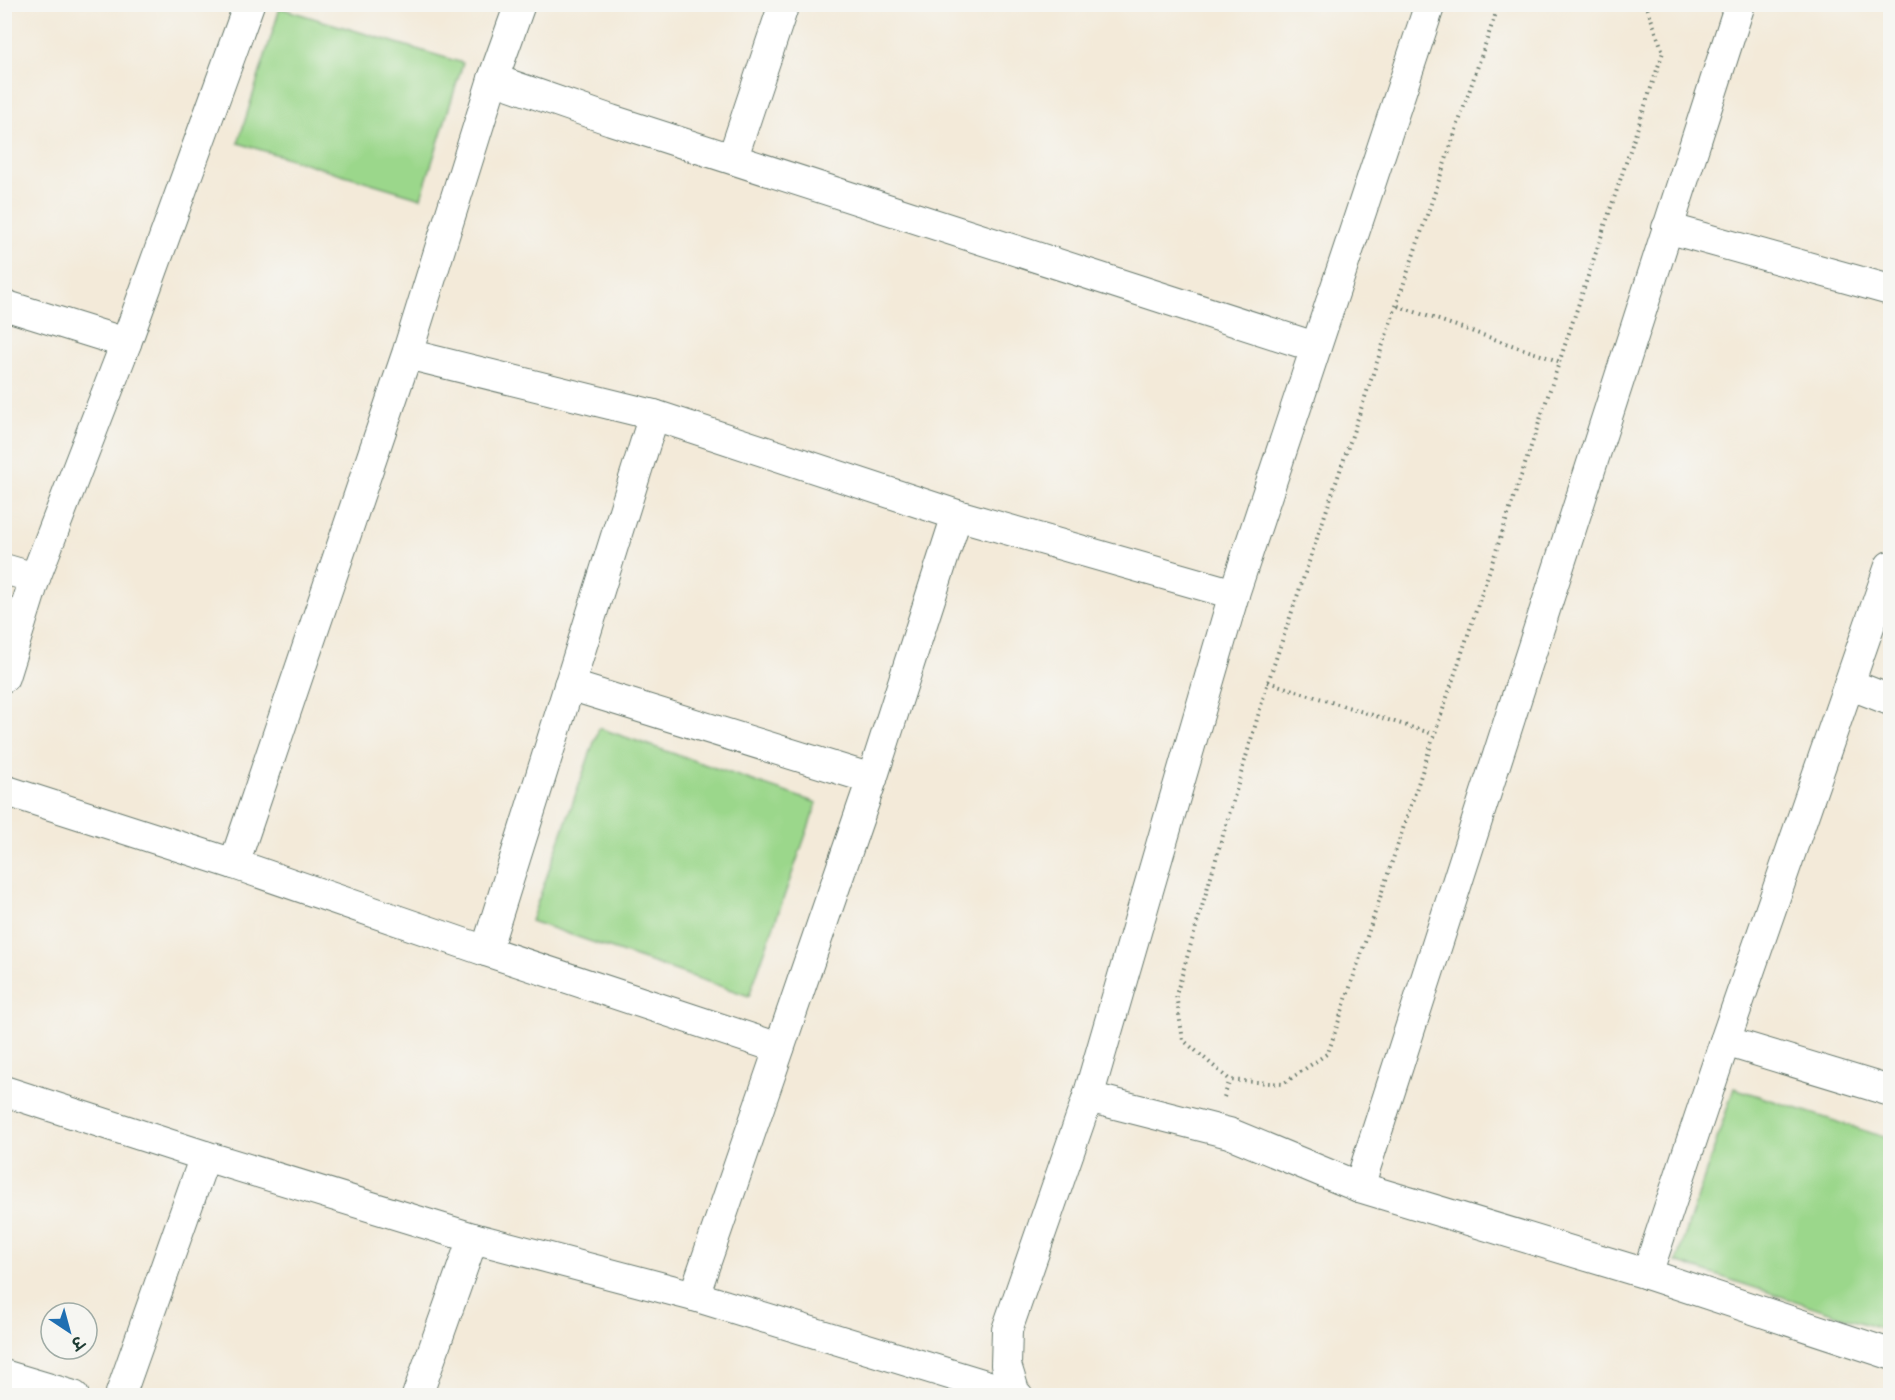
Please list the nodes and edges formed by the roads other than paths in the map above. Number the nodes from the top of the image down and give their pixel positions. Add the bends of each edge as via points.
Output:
1 (520, 4) edge
2 (784, 4) edge
3 (1430, 4) edge
4 (1740, 4) edge
5 (243, 6) edge
6 (493, 79) junction
7 (733, 158) junction
8 (1667, 228) junction
9 (1890, 290) edge
10 (4, 305) edge
11 (126, 343) junction
12 (1315, 347) junction
13 (406, 354) junction
14 (654, 415) junction
15 (957, 515) junction
16 (1890, 566) edge
17 (4, 569) edge
18 (34, 578) junction
19 (1234, 594) junction
20 (4, 676) edge
21 (1849, 684) junction
22 (569, 685) junction
23 (1890, 699) edge
24 (872, 779) junction
25 (4, 790) edge
26 (234, 864) junction
27 (486, 951) junction
28 (1725, 1041) junction
29 (780, 1048) junction
30 (1890, 1090) edge
31 (4, 1091) edge
32 (1088, 1097) junction
33 (205, 1156) junction
34 (1359, 1187) junction
35 (473, 1238) junction
36 (1647, 1274) junction
37 (694, 1296) junction
38 (1890, 1354) edge
39 (4, 1375) edge
40 (74, 1395) edge
41 (120, 1395) edge
42 (417, 1395) edge
43 (1017, 1395) edge

1 - 6 street
2 - 7 street
3 - 12 street
4 - 8 street
5 - 11 street
6 - 7 street
6 - 13 street
7 - 12 street
8 - 9 street
8 - 34 street
10 - 11 street
11 - 18 street
12 - 19 street
13 - 14 street
13 - 26 street
14 - 15 street
14 - 22 street
15 - 19 street
15 - 24 street
16 - 21 street
17 - 18 street
18 - 20 street
19 - 32 street
21 - 23 street
21 - 28 street
22 - 24 street
22 - 27 street
24 - 29 street
25 - 26 street
26 - 27 street
27 - 29 street
28 - 30 street
28 - 36 street
29 - 37 street
31 - 33 street
32 - 34 street via 1228,1133
32 - 43 street via 1007,1330 1006,1365
33 - 35 street
33 - 41 street
34 - 36 street
35 - 37 street
35 - 42 street
36 - 38 street
37 - 43 street
39 - 40 street

